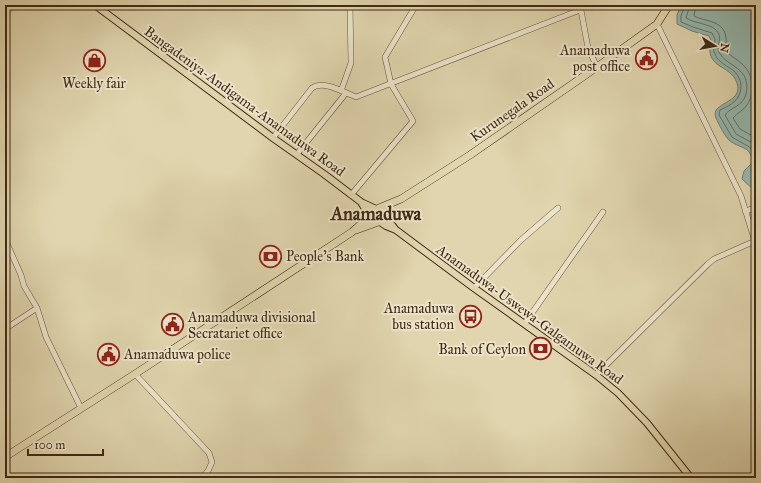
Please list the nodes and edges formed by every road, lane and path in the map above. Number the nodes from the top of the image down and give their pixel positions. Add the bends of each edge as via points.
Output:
1 (12, 5) edge
2 (95, 5) edge
3 (350, 5) edge
4 (416, 5) edge
5 (669, 5) edge
6 (580, 7) edge
7 (5, 15) edge
8 (657, 24) junction
9 (597, 67) junction
10 (391, 84) junction
11 (344, 92) junction
12 (273, 138) junction
13 (297, 154) junction
14 (352, 195) junction
15 (401, 199) junction
16 (558, 208) dead end
17 (756, 208) edge
18 (376, 210) junction
19 (745, 211) junction
20 (603, 212) dead end
21 (381, 220) junction
22 (352, 232) junction
23 (5, 239) edge
24 (755, 243) edge
25 (474, 288) junction
26 (37, 308) junction
27 (525, 323) junction
28 (5, 329) edge
29 (135, 374) junction
30 (596, 375) junction
31 (81, 408) junction
32 (5, 457) edge
33 (202, 478) edge
34 (691, 478) edge

1 - 7 street
2 - 12 main road, Bangadeniya-Andigama-Anamaduwa Road
3 - 11 street via 352,63
4 - 10 street via 386,57
5 - 8 highway, Kurunegala Road
6 - 9 street via 588,48
6 - 10 street
8 - 9 highway, Kurunegala Road
8 - 19 street via 741,196
9 - 15 highway, Kurunegala Road via 470,155
10 - 11 street via 356,97
10 - 14 street via 413,121
11 - 12 street via 325,85 312,88
11 - 13 street
12 - 13 main road, Bangadeniya-Andigama-Anamaduwa Road
13 - 14 main road, Bangadeniya-Andigama-Anamaduwa Road
14 - 18 main road, Bangadeniya-Andigama-Anamaduwa Road via 365,209
15 - 18 highway, Kurunegala Road
15 - 21 highway, Kurunegala Road
16 - 25 street via 521,240
17 - 19 street
18 - 21 highway via 383,210
18 - 21 highway via 373,220
18 - 22 highway, Kurunegala Road
19 - 24 street
20 - 27 street
21 - 22 highway
21 - 25 main road, Anamaduwa-Uswewa-Galgamuwa Road
22 - 29 highway
23 - 26 street via 24,286
24 - 30 street via 714,259
25 - 27 main road, Anamaduwa-Uswewa-Galgamuwa Road
26 - 28 street
26 - 31 street via 46,338
27 - 30 main road, Anamaduwa-Uswewa-Galgamuwa Road
29 - 31 highway
29 - 33 street via 209,453 212,462
30 - 34 main road, Anamaduwa-Uswewa-Galgamuwa Road via 647,423
31 - 32 highway

